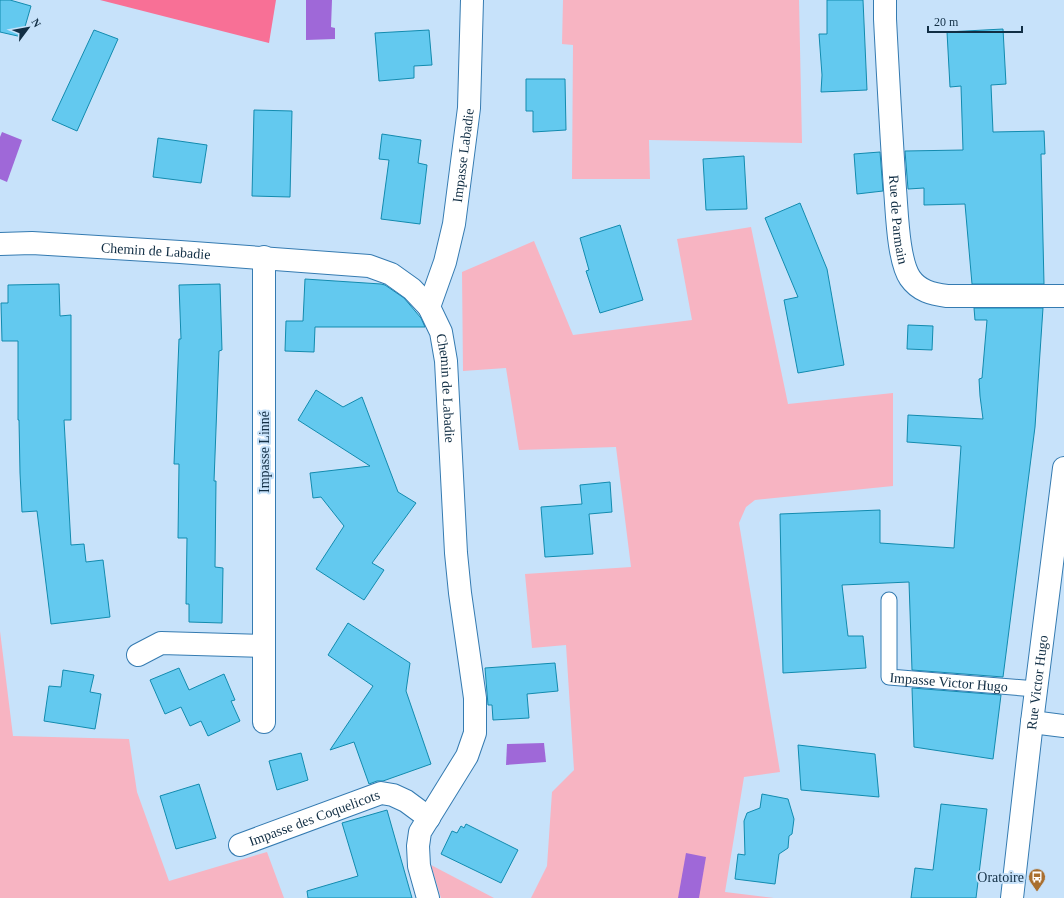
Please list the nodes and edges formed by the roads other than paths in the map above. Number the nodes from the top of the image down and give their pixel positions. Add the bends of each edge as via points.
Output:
1 (472, 0) edge
2 (885, 0) edge
3 (0, 244) edge
4 (264, 257) junction
5 (1064, 296) edge
6 (429, 307) junction
7 (1064, 468) edge
8 (889, 600) dead end
9 (264, 646) junction
10 (138, 656) dead end
11 (1036, 690) junction
12 (264, 722) dead end
13 (1032, 722) junction
14 (1064, 726) edge
15 (429, 818) junction
16 (240, 845) dead end
17 (428, 898) edge
18 (1012, 898) edge

1 - 6 street, Impasse Labadie via 469,108 454,224 445,262
2 - 5 street, Rue de Parmain via 898,231 904,266 910,278 931,293 947,296
3 - 4 street, Chemin de Labadie
4 - 6 street, Chemin de Labadie via 369,266 391,274 412,289
4 - 9 street, Impasse Linné
6 - 15 street, Chemin de Labadie via 441,332 446,361 456,553 476,698 476,733 467,756
7 - 11 street, Rue Victor Hugo
8 - 11 lane, Impasse Victor Hugo via 889,677
9 - 10 street via 161,643
9 - 12 street, Impasse Linné
11 - 13 street, Rue Victor Hugo
13 - 14 street
13 - 18 street, Rue Victor Hugo
15 - 16 street, Impasse des Coquelicots via 406,801 382,793
15 - 17 street, Chemin de Labadie via 420,832 418,846 419,866

